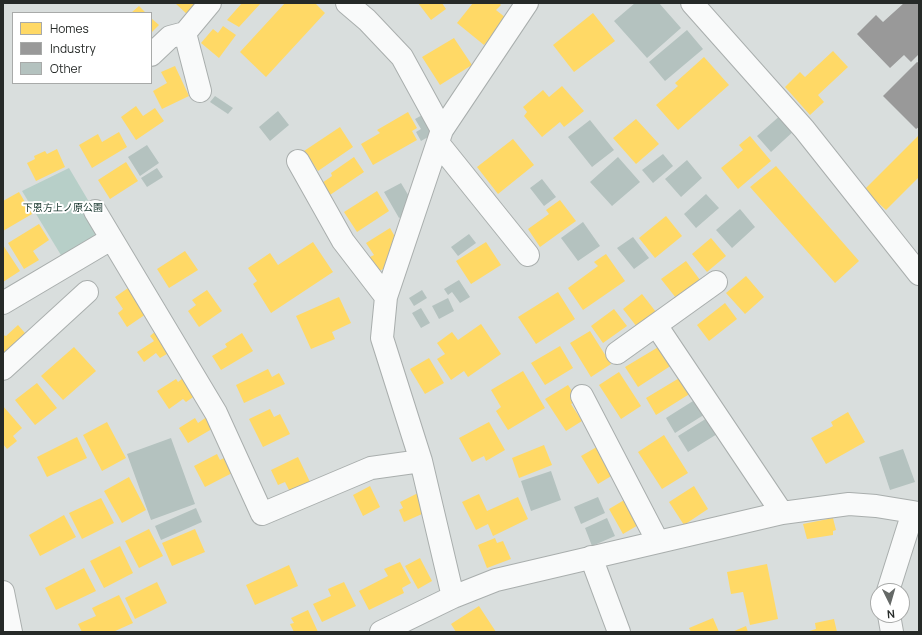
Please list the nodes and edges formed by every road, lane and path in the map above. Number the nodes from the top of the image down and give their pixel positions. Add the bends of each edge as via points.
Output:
1 (210, 3) edge
2 (347, 3) edge
3 (527, 3) edge
4 (692, 3) edge
5 (184, 33) junction
6 (152, 54) edge
7 (200, 92) dead end
8 (440, 137) junction
9 (298, 161) dead end
10 (95, 212) dead end
11 (111, 239) junction
12 (528, 255) dead end
13 (919, 274) edge
14 (716, 282) dead end
15 (87, 292) dead end
16 (386, 297) junction
17 (3, 303) edge
18 (656, 325) junction
19 (617, 353) dead end
20 (3, 369) edge
21 (582, 396) dead end
22 (421, 461) junction
23 (916, 512) edge
24 (782, 513) junction
25 (658, 542) junction
26 (591, 557) junction
27 (891, 583) edge
28 (3, 592) edge
29 (453, 597) junction
30 (11, 632) edge
31 (381, 632) edge
32 (619, 632) edge

1 - 5 street
2 - 8 street via 402,57
3 - 8 street
4 - 13 street via 804,129
5 - 6 street via 170,37
5 - 7 street
8 - 12 street
8 - 16 street
9 - 16 street via 343,241
10 - 11 street
11 - 17 street
11 - 22 street via 216,413 262,514 371,468
14 - 18 street
15 - 20 street
16 - 22 street via 382,338
18 - 19 street
18 - 24 street
21 - 25 street
22 - 29 street
23 - 24 street via 849,504
23 - 27 street
24 - 25 street
25 - 26 street
26 - 29 street via 496,580
26 - 32 street
28 - 30 street
29 - 31 street

